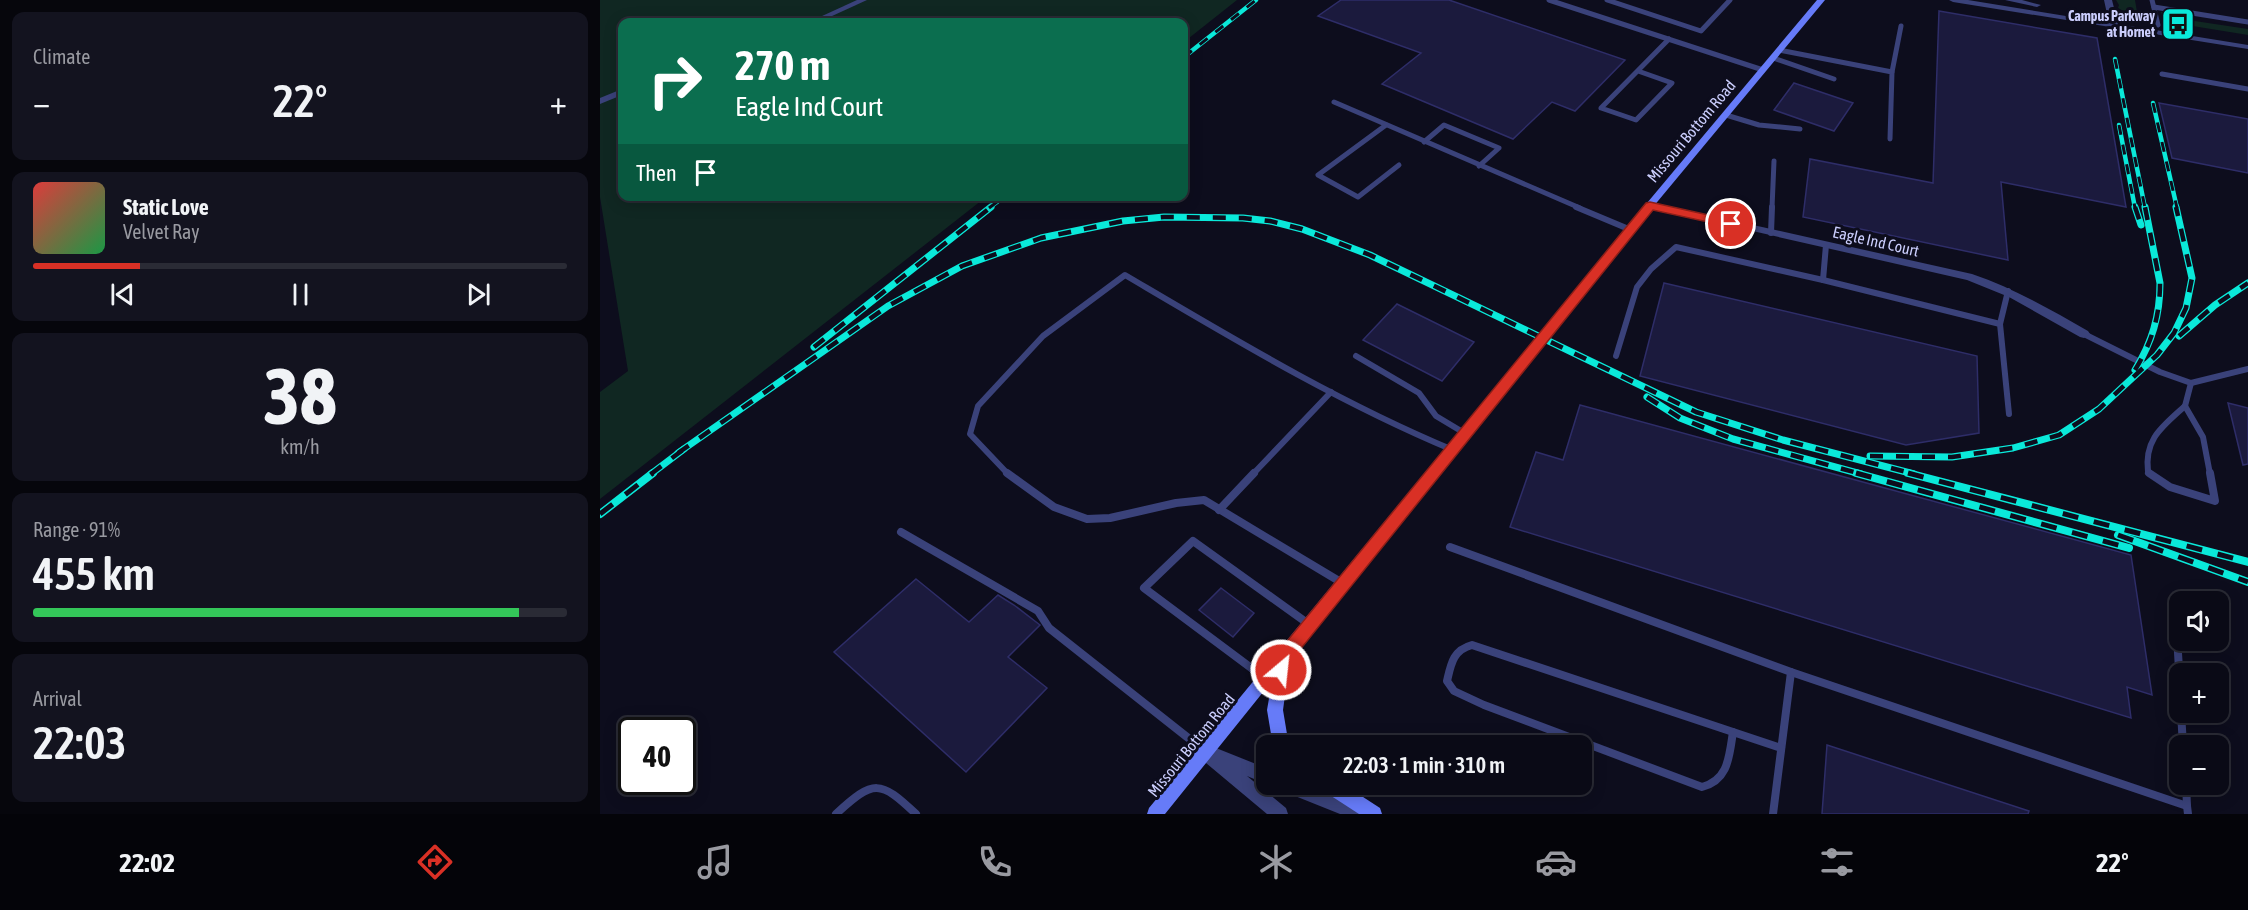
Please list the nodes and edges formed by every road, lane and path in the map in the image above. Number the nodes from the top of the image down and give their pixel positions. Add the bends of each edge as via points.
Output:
1 (863, 0) edge
2 (1549, 0) edge
3 (1607, 0) edge
4 (1630, 0) edge
5 (1730, 0) edge
6 (1953, 0) edge
7 (2008, 0) edge
8 (2108, 0) edge
9 (2152, 0) edge
10 (1820, 1) edge
11 (1624, 5) junction
12 (2154, 7) junction
13 (822, 18) edge
14 (2113, 22) junction
15 (2248, 22) edge
16 (2158, 25) junction
17 (1901, 26) dead end
18 (1669, 39) junction
19 (2248, 40) edge
20 (2248, 47) edge
21 (1776, 54) junction
22 (1638, 70) junction
23 (1762, 70) junction
24 (1892, 72) junction
25 (2162, 74) dead end
26 (1834, 80) dead end
27 (2248, 89) edge
28 (618, 94) edge
29 (600, 101) edge
30 (1334, 102) dead end
31 (1726, 115) junction
32 (1386, 125) junction
33 (1800, 129) dead end
34 (1890, 139) dead end
35 (1424, 142) junction
36 (1774, 161) dead end
37 (1399, 165) dead end
38 (1479, 166) junction
39 (1650, 205) junction
40 (1631, 230) junction
41 (1771, 233) junction
42 (1826, 245) junction
43 (1823, 280) junction
44 (2008, 291) junction
45 (2000, 324) junction
46 (2084, 334) joint
47 (1356, 356) dead end
48 (1616, 356) dead end
49 (2248, 369) edge
50 (2191, 383) junction
51 (1331, 392) junction
52 (2185, 406) junction
53 (2008, 414) dead end
54 (1466, 434) junction
55 (1454, 450) junction
56 (1220, 510) junction
57 (901, 532) dead end
58 (1449, 547) dead end
59 (1344, 584) junction
60 (1310, 625) junction
61 (1283, 658) junction
62 (1791, 672) junction
63 (1266, 679) junction
64 (1733, 732) junction
65 (1279, 735) edge
66 (1781, 748) junction
67 (1206, 752) junction
68 (1256, 772) edge
69 (1313, 795) edge
70 (1345, 795) edge
71 (2187, 795) edge
72 (2188, 810) edge
73 (836, 814) edge
74 (916, 814) edge
75 (1155, 814) edge
76 (1280, 814) edge
77 (1360, 814) edge
78 (1374, 814) edge
79 (1773, 814) edge

1 - 13 street
2 - 18 lane
3 - 11 lane
4 - 11 lane
5 - 11 lane via 1701,31
6 - 14 street
7 - 14 street
8 - 14 street
9 - 12 lane
10 - 21 street, Missouri Bottom Road
12 - 15 lane
12 - 16 lane
14 - 16 street
14 - 20 street
16 - 19 street
17 - 24 lane
18 - 22 lane
18 - 23 lane
21 - 23 street, Missouri Bottom Road
21 - 24 lane
21 - 26 lane
22 - 22 lane via 1623,86 1601,108 1636,120 1672,83
23 - 31 street, Missouri Bottom Road
24 - 34 lane
25 - 27 lane
28 - 29 street
30 - 32 lane
31 - 33 lane via 1759,125
31 - 39 street, Missouri Bottom Road
32 - 35 lane
32 - 37 lane via 1318,175 1358,197
35 - 38 lane
35 - 38 lane via 1444,125 1499,148
36 - 41 lane
38 - 40 lane
39 - 40 street, Missouri Bottom Road
39 - 41 street, Eagle Ind Court
40 - 54 street, Missouri Bottom Road
41 - 42 street, Eagle Ind Court
42 - 43 lane
42 - 44 street, Eagle Ind Court via 1968,277
43 - 45 lane
43 - 48 lane via 1676,247 1637,288
44 - 45 lane
44 - 46 street, Eagle Ind Court
45 - 53 lane
46 - 50 lane
47 - 54 lane via 1419,393 1436,416
49 - 50 lane
50 - 52 lane
51 - 55 lane via 1411,434
51 - 56 lane
51 - 56 lane via 1125,275 1043,336 978,406 970,434 987,456 1055,508 1088,520 1134,514 1185,500 1204,500
52 - 52 lane via 2203,437 2215,501 2170,487 2148,472 2146,454 2159,429
54 - 55 street, Missouri Bottom Road
55 - 59 street, Missouri Bottom Road
56 - 59 lane
57 - 67 lane via 1038,611 1049,628
58 - 62 lane
59 - 60 street, Missouri Bottom Road
60 - 61 street, Missouri Bottom Road
60 - 63 lane via 1193,542 1144,588
61 - 63 street, Missouri Bottom Road
61 - 65 street via 1275,710
62 - 66 lane
62 - 72 lane
63 - 67 street, Missouri Bottom Road
64 - 64 lane via 1472,645 1455,654 1447,681 1454,691 1484,705 1702,787 1715,785 1723,778
64 - 66 lane
66 - 79 lane
67 - 68 street
67 - 75 street, Missouri Bottom Road
67 - 76 street
69 - 77 street
70 - 78 street
71 - 72 lane
73 - 74 lane via 856,795 875,789 890,790

